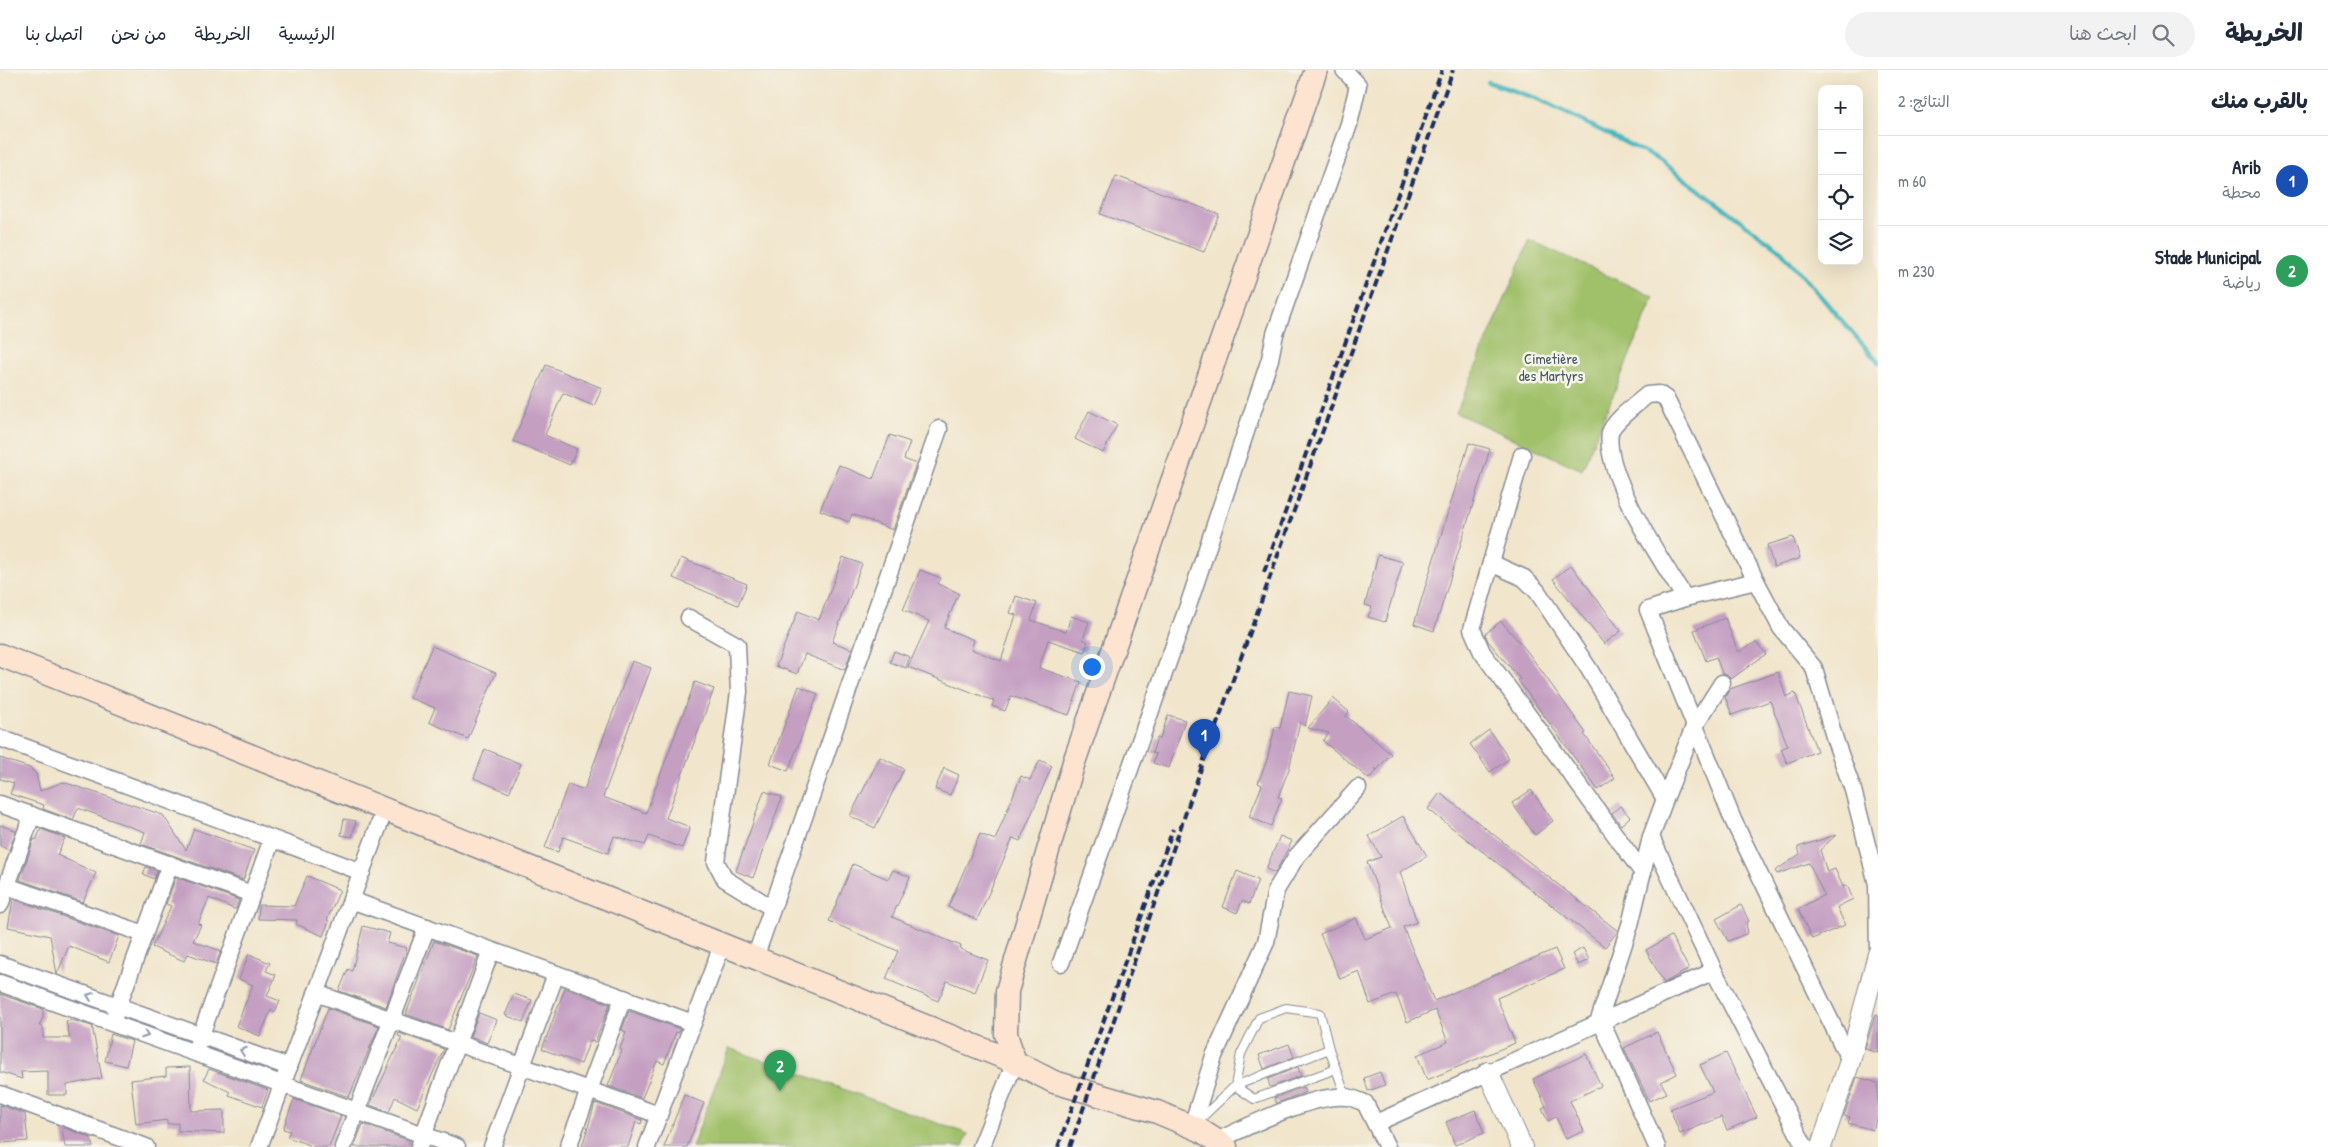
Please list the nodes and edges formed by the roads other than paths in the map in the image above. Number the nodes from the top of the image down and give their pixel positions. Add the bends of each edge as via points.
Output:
1 (1316, 70) edge
2 (1344, 70) edge
3 (939, 430) dead end
4 (1522, 455) dead end
5 (1491, 563) junction
6 (1756, 582) junction
7 (1685, 598) junction
8 (689, 618) dead end
9 (1, 657) edge
10 (1722, 683) dead end
11 (1694, 727) junction
12 (0, 738) edge
13 (1358, 788) dead end
14 (1665, 799) junction
15 (0, 804) edge
16 (385, 809) junction
17 (32, 815) junction
18 (1652, 837) junction
19 (272, 839) junction
20 (170, 864) junction
21 (362, 872) junction
22 (1643, 873) junction
23 (7, 886) junction
24 (252, 894) junction
25 (351, 900) junction
26 (0, 905) edge
27 (772, 908) junction
28 (427, 927) junction
29 (144, 934) junction
30 (722, 945) junction
31 (491, 951) junction
32 (1878, 954) edge
33 (755, 958) junction
34 (1061, 963) dead end
35 (0, 964) edge
36 (1714, 971) junction
37 (556, 974) junction
38 (0, 983) edge
39 (316, 993) junction
40 (623, 998) junction
41 (118, 1006) junction
42 (392, 1020) junction
43 (1599, 1022) junction
44 (112, 1023) junction
45 (693, 1023) junction
46 (200, 1036) junction
47 (457, 1043) junction
48 (1329, 1049) junction
49 (194, 1053) junction
50 (1850, 1060) junction
51 (1015, 1062) junction
52 (522, 1066) junction
53 (289, 1067) junction
54 (1336, 1069) junction
55 (1488, 1072) junction
56 (282, 1085) junction
57 (1235, 1086) junction
58 (589, 1090) junction
59 (0, 1094) edge
60 (1346, 1097) junction
61 (357, 1111) junction
62 (659, 1115) junction
63 (1376, 1123) junction
64 (1192, 1126) junction
65 (421, 1141) edge
66 (1219, 1145) edge
67 (146, 1147) edge
68 (259, 1147) edge
69 (344, 1147) edge
70 (457, 1147) edge
71 (492, 1147) edge
72 (568, 1147) edge
73 (647, 1147) edge
74 (981, 1147) edge
75 (1387, 1147) edge
76 (1522, 1147) edge
77 (1657, 1147) edge
78 (1805, 1147) edge
79 (1821, 1147) edge

1 - 51 main road via 1074,762 1007,991 1006,1034
2 - 34 street via 1358,85 1348,124 1275,334 1270,359 1188,606
3 - 27 street
4 - 5 street
5 - 14 street via 1524,578 1538,591 1589,668
5 - 22 street via 1472,628 1482,652
6 - 7 street
6 - 7 street via 1666,399 1659,394 1647,395 1614,425 1610,432 1611,447 1618,476 1640,526
6 - 32 street via 1781,628 1814,668 1853,790 1878,884
7 - 11 street via 1648,610
8 - 27 street via 737,645 739,692 716,862 725,879
9 - 16 main road
10 - 11 street
11 - 14 street
11 - 50 street via 1733,820
12 - 19 street
13 - 64 street via 1296,857 1276,890 1266,942 1214,1056
14 - 18 street
15 - 17 street
16 - 21 street
16 - 30 main road
17 - 20 street
17 - 23 street
18 - 22 street
18 - 36 street
19 - 21 street
19 - 24 street
20 - 24 street
20 - 29 street
21 - 25 street
22 - 43 street
23 - 26 street
23 - 29 street
24 - 46 street
25 - 28 street
25 - 39 street
27 - 33 street
28 - 31 street
28 - 42 street
29 - 41 street
30 - 33 main road
30 - 45 street
31 - 37 street
31 - 47 street
32 - 50 street
33 - 51 main road
41 -> 35 street
36 - 43 street
36 - 78 street
37 - 40 street
37 - 52 street
38 - 44 street
39 - 42 street
39 - 53 street
40 - 45 street
40 - 58 street
41 - 44 street
41 - 46 street
42 - 47 street
42 - 61 street
43 - 55 street
43 - 77 street
44 -> 49 street
45 - 62 street
46 - 49 street
53 -> 46 street
47 - 52 street
47 - 65 street
48 - 54 lane
48 - 57 lane
48 - 57 lane via 1320,1013 1286,1008 1259,1018 1241,1054
49 - 56 street
50 - 79 street
51 - 64 main road via 1054,1082 1157,1112
51 - 74 street
52 - 58 street
52 - 71 street
53 - 56 street
54 - 57 lane via 1254,1099
54 - 60 lane
55 - 63 street
55 - 76 street
56 - 61 street
56 - 68 street
57 - 64 lane
58 - 62 street
58 - 72 street
59 - 67 street
60 - 63 street via 1365,1103
60 - 66 street via 1310,1102 1255,1122
61 - 65 street
61 - 69 street
62 - 73 street
63 - 75 street
64 - 66 main road
65 - 70 street

